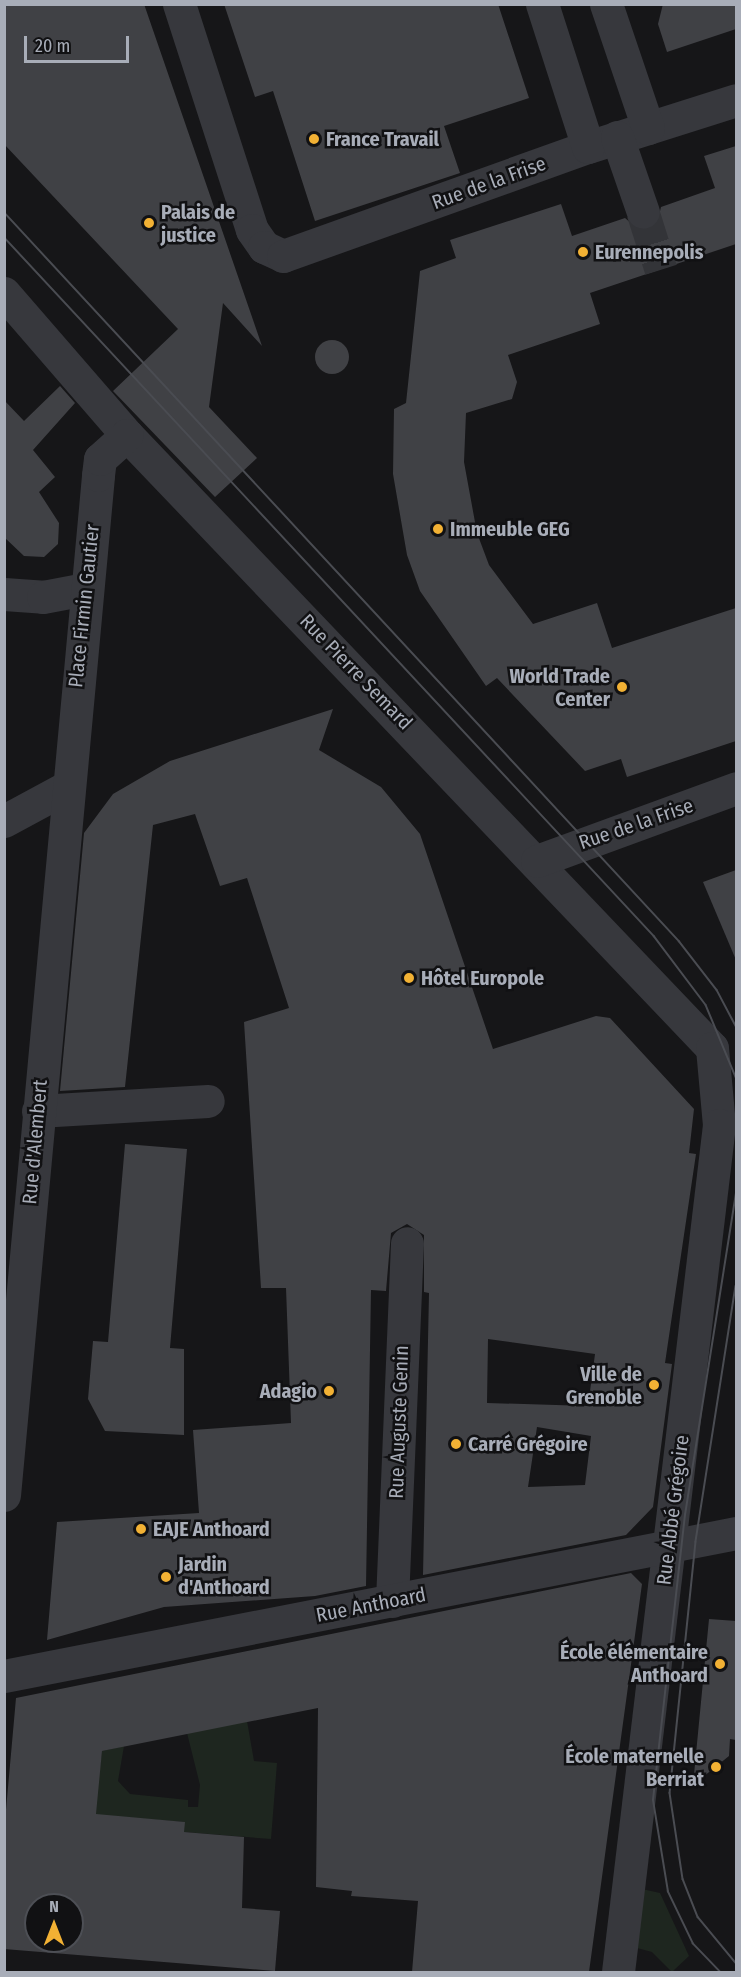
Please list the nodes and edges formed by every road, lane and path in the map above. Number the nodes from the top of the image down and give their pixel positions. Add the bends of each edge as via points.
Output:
1 (179, 4) edge
2 (542, 4) edge
3 (606, 4) edge
4 (736, 100) edge
5 (618, 137) junction
6 (643, 212) tunnel mouth
7 (4, 293) edge
8 (127, 435) junction
9 (85, 589) junction
10 (4, 594) edge
11 (65, 788) junction
12 (736, 788) edge
13 (4, 821) edge
14 (537, 861) junction
15 (712, 1048) joint
16 (208, 1101) dead end
17 (38, 1111) junction
18 (16, 1234) edge
19 (407, 1243) dead end
20 (5, 1481) edge
21 (4, 1495) edge
22 (736, 1533) edge
23 (668, 1547) junction
24 (392, 1601) junction
25 (4, 1676) edge
26 (618, 1972) edge

1 - 5 street, Rue de la Frise via 252,230 264,247 283,256 298,254
2 - 5 street
3 - 5 street
4 - 5 street, Rue de la Frise
5 - 6 street
7 - 8 street, Rue Pierre Semard
8 - 9 street, Place Firmin Gautier via 100,459
8 - 14 street, Rue Pierre Semard
9 - 10 street via 43,597
9 - 11 street, Place Firmin Gautier
11 - 13 street
11 - 17 street, Rue d'Alembert
12 - 14 street, Rue de la Frise
14 - 15 street, Rue Pierre Semard
15 - 23 street, Rue Abbé Grégoire via 719,1125
16 - 17 street
17 - 18 street, Rue d'Alembert
18 - 20 street, Rue d'Alembert
19 - 24 street, Rue Auguste Genin
20 - 21 street, Rue d'Alembert
22 - 23 street, Rue Anthoard
23 - 24 street, Rue Anthoard
23 - 26 street, Rue Abbé Grégoire
24 - 25 street, Rue Anthoard

